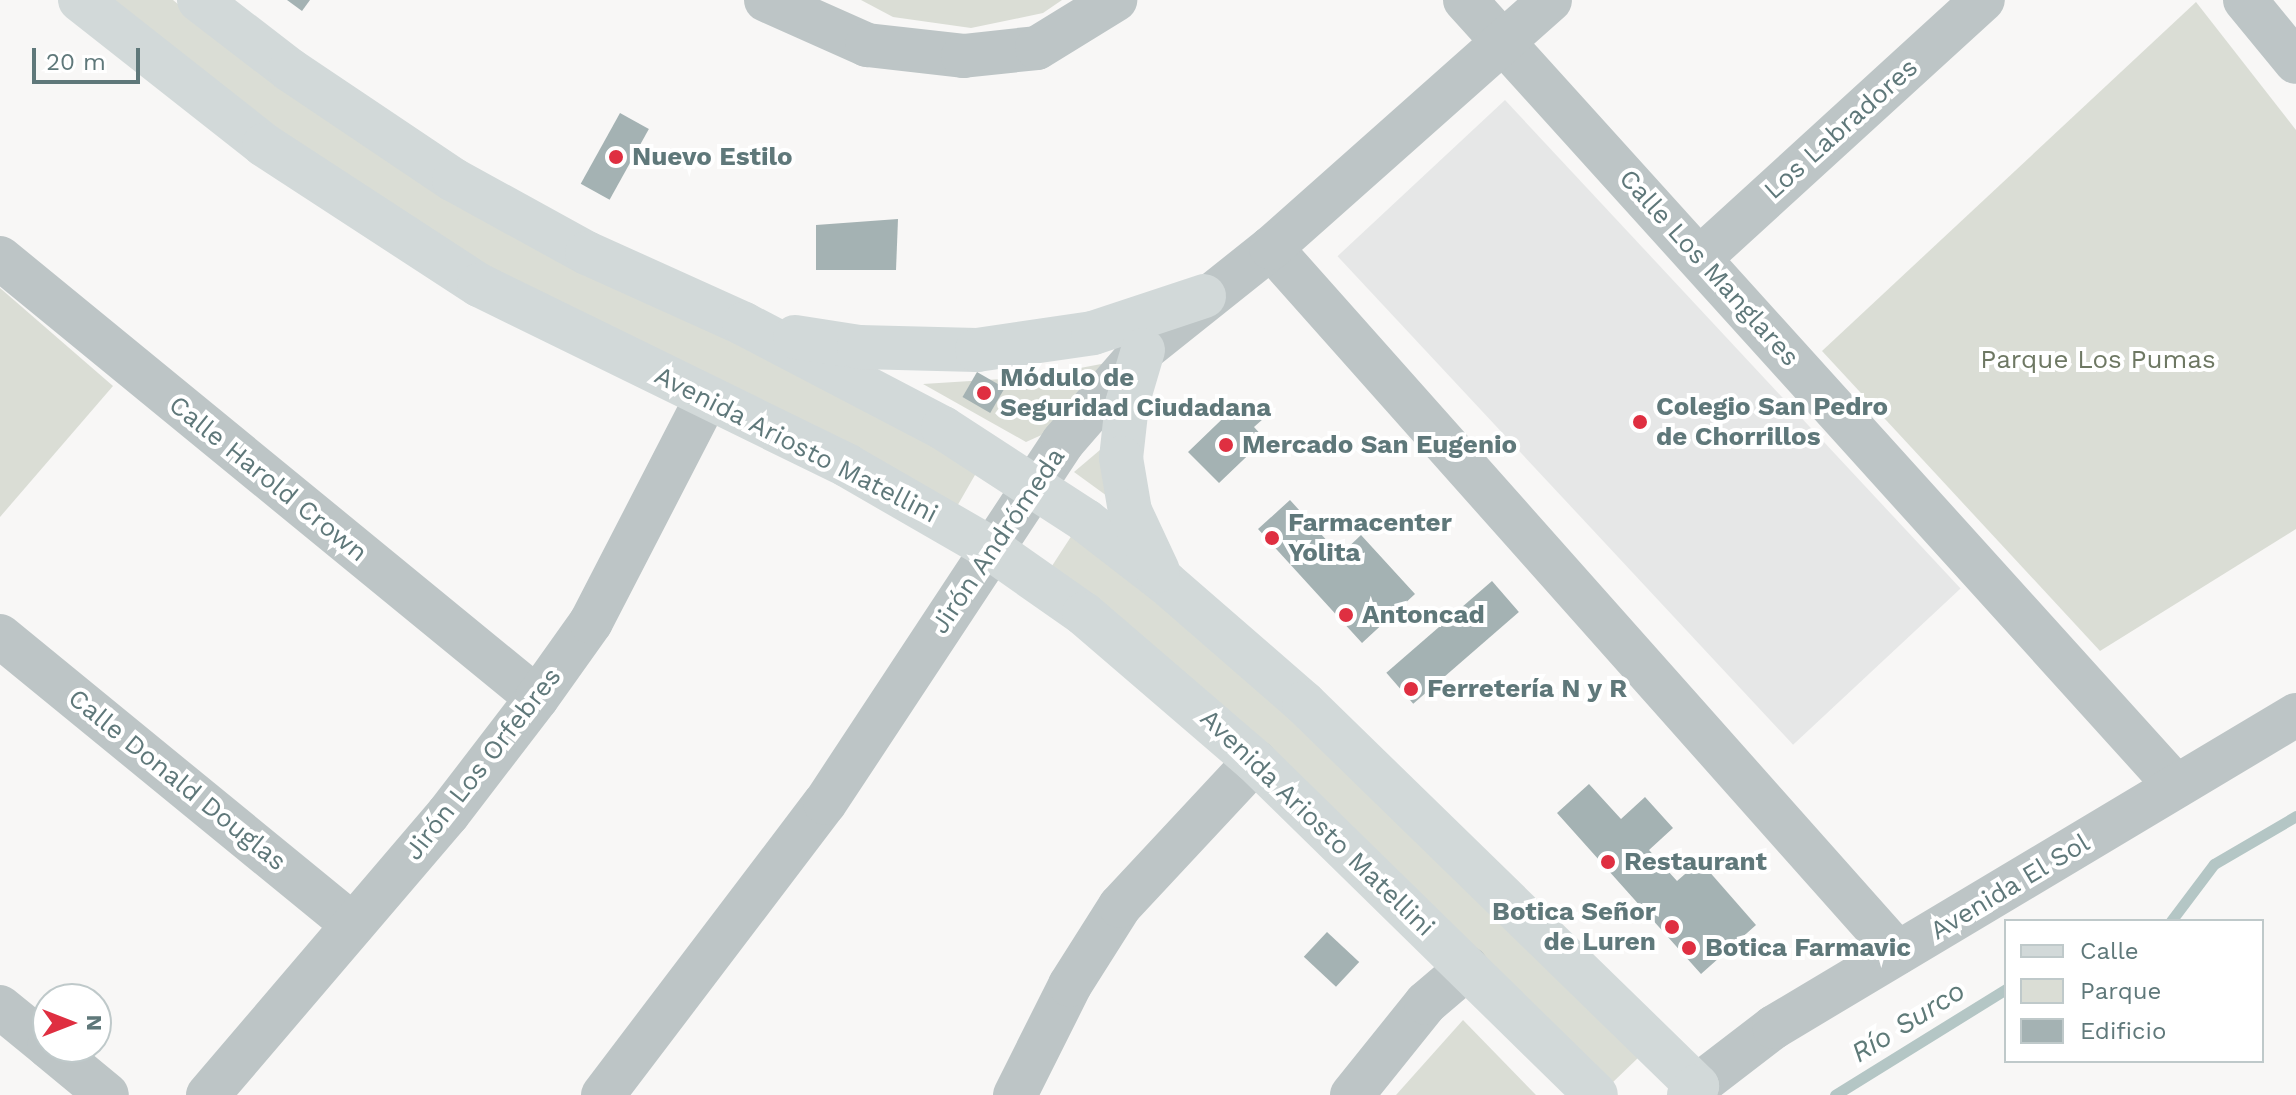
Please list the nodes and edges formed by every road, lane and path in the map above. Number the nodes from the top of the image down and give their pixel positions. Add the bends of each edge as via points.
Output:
1 (80, 0) edge
2 (199, 0) edge
3 (766, 0) edge
4 (1115, 0) edge
5 (1465, 0) edge
6 (1550, 0) edge
7 (1983, 0) edge
8 (2245, 0) edge
9 (1502, 43) junction
10 (2296, 62) edge
11 (1271, 248) junction
12 (0, 258) edge
13 (1700, 258) junction
14 (1204, 296) junction
15 (744, 324) junction
16 (1143, 350) junction
17 (706, 399) junction
18 (1034, 485) junction
19 (990, 548) junction
20 (1166, 583) junction
21 (0, 636) edge
22 (537, 698) junction
23 (2296, 715) edge
24 (1255, 761) junction
25 (2176, 786) junction
26 (353, 925) junction
27 (1898, 953) junction
28 (1467, 968) junction
29 (0, 1007) edge
30 (32, 1034) edge
31 (68, 1063) edge
32 (1693, 1090) edge
33 (107, 1095) edge
34 (208, 1095) edge
35 (603, 1095) edge
36 (1015, 1095) edge
37 (1352, 1095) edge
38 (1596, 1095) edge

1 - 17 main road, Avenida Ariosto Matellini via 264,145 395,232 479,285
2 - 15 main road via 290,70 454,180 587,253
3 - 4 street via 867,45 963,56 1037,48
5 - 9 street, Calle Los Manglares
6 - 9 street, Jirón Andrómeda
7 - 13 street, Los Labradores
8 - 10 street
9 - 11 street, Jirón Andrómeda
9 - 13 street, Calle Los Manglares
11 - 14 street, Jirón Andrómeda
11 - 27 street
12 - 22 street, Calle Harold Crown
13 - 25 street, Calle Los Manglares
14 - 15 main road via 1093,333 977,350 859,347
14 - 16 street, Jirón Andrómeda
15 - 18 main road via 943,428
16 - 18 street, Jirón Andrómeda via 1063,442
16 - 20 main road via 1123,430 1124,485 1139,536
17 - 19 main road, Avenida Ariosto Matellini via 848,466
17 - 22 street, Jirón Los Orfebres via 591,622
18 - 19 street, Jirón Andrómeda
18 - 20 main road
19 - 24 main road, Avenida Ariosto Matellini via 1084,614
19 - 35 street, Jirón Andrómeda via 825,803
20 - 32 main road via 1304,703
21 - 26 street, Calle Donald Douglas
22 - 26 street, Jirón Los Orfebres
23 - 25 street, Avenida El Sol
24 - 28 main road, Avenida Ariosto Matellini
24 - 36 street via 1112,917 1056,1011
25 - 27 street, Avenida El Sol
26 - 34 street, Jirón Los Orfebres
27 - 32 street, Avenida El Sol via 1774,1027
28 - 37 street via 1426,1003
28 - 38 main road, Avenida Ariosto Matellini
29 - 30 street
31 - 33 street

